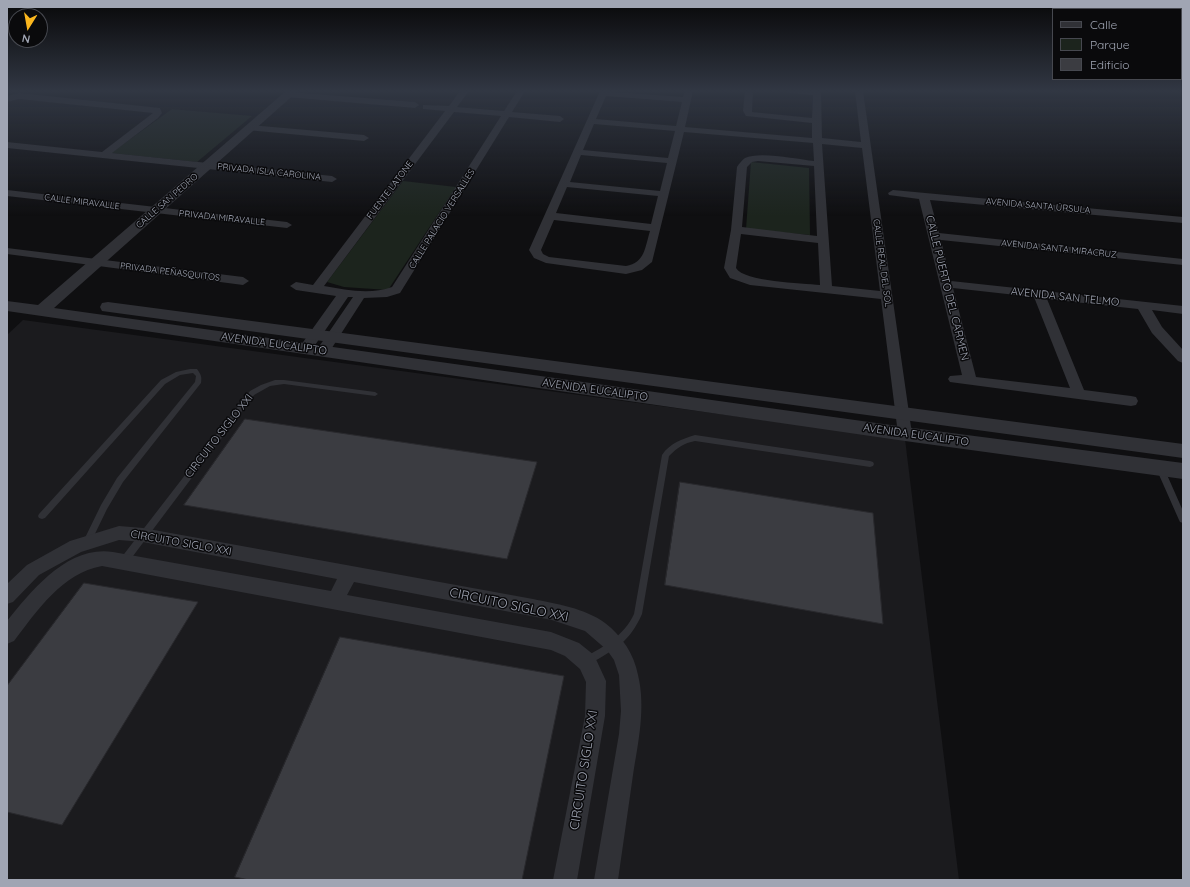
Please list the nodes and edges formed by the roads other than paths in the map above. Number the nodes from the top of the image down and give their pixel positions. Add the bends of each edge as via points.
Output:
1 (134, 132) edge
2 (245, 132) edge
3 (300, 132) edge
4 (433, 132) edge
5 (496, 132) edge
6 (586, 132) edge
7 (679, 132) edge
8 (719, 132) edge
9 (817, 132) edge
10 (864, 132) edge
11 (364, 138) dead end
12 (817, 141) junction
13 (7, 145) edge
14 (865, 145) junction
15 (578, 152) junction
16 (104, 155) junction
17 (672, 161) junction
18 (819, 164) junction
19 (207, 166) junction
20 (332, 179) dead end
21 (564, 184) junction
22 (7, 193) edge
23 (892, 193) dead end
24 (664, 194) junction
25 (924, 196) junction
26 (156, 210) junction
27 (550, 216) junction
28 (1183, 220) edge
29 (287, 225) dead end
30 (656, 228) junction
31 (736, 230) junction
32 (934, 236) junction
33 (823, 240) junction
34 (7, 251) edge
35 (1183, 262) edge
36 (97, 263) junction
37 (243, 281) dead end
38 (946, 284) junction
39 (296, 286) dead end
40 (316, 289) junction
41 (826, 289) junction
42 (346, 292) junction
43 (7, 294) edge
44 (361, 294) junction
45 (1039, 294) junction
46 (887, 296) junction
47 (47, 305) junction
48 (1142, 305) junction
49 (7, 306) edge
50 (1183, 310) edge
51 (319, 342) junction
52 (1183, 358) edge
53 (955, 379) dead end
54 (970, 380) junction
55 (375, 394) dead end
56 (1079, 394) junction
57 (1131, 401) dead end
58 (903, 415) junction
59 (906, 434) junction
60 (1183, 452) edge
61 (870, 464) dead end
62 (1160, 468) junction
63 (1183, 471) edge
64 (42, 516) dead end
65 (1183, 520) edge
66 (143, 536) junction
67 (87, 542) junction
68 (124, 561) junction
69 (349, 573) junction
70 (7, 596) edge
71 (335, 601) junction
72 (7, 635) edge
73 (614, 644) junction
74 (587, 662) junction
75 (565, 880) edge
76 (606, 880) edge

1 - 16 street
2 - 19 street, CALLE SAN PEDRO
3 - 11 street
4 - 40 street, FUENTE LATONE
5 - 44 street, CALLE PALACIO VERSALLES via 400,286 386,294
6 - 15 street
7 - 17 street
8 - 12 street
9 - 12 street
10 - 14 street, CALLE REAL DEL SOL
12 - 14 street
12 - 18 street
13 - 16 street, PRIVADA ISLA CAROLINA
14 - 46 street, CALLE REAL DEL SOL
15 - 17 street
15 - 21 street
16 - 19 street, PRIVADA ISLA CAROLINA
17 - 24 street
18 - 31 street via 758,158 745,162 742,167
18 - 33 street
19 - 20 street, PRIVADA ISLA CAROLINA
19 - 26 street, CALLE SAN PEDRO
21 - 24 street
21 - 27 street
22 - 26 street, CALLE MIRAVALLE
23 - 25 street, AVENIDA SANTA ÚRSULA
24 - 30 street
25 - 28 street, AVENIDA SANTA ÚRSULA
25 - 32 street, CALLE PUERTO DEL CARMEN
26 - 29 street, PRIVADA MIRAVALLE
26 - 36 street, CALLE SAN PEDRO
27 - 30 street
27 - 30 street via 535,250 538,256 546,260 626,270 638,268 648,260
31 - 33 street
31 - 41 street via 730,268 734,275 750,282
32 - 35 street, AVENIDA SANTA MIRACRUZ
32 - 38 street, CALLE PUERTO DEL CARMEN
33 - 41 street
34 - 36 street, PRIVADA PEÑASQUITOS
36 - 37 street, PRIVADA PEÑASQUITOS
36 - 47 street, CALLE SAN PEDRO
38 - 45 street, AVENIDA SAN TELMO
38 - 54 street, CALLE PUERTO DEL CARMEN
39 - 40 street
40 - 42 street
41 - 46 street
42 - 44 street
42 - 51 street
43 - 47 street, AVENIDA EUCALIPTO
44 - 51 street
45 - 48 street, AVENIDA SAN TELMO
45 - 56 street
46 - 58 street, CALLE REAL DEL SOL
47 - 49 street, AVENIDA EUCALIPTO
47 - 51 street, AVENIDA EUCALIPTO
48 - 50 street, AVENIDA SAN TELMO
48 - 52 street via 1157,330
51 - 58 street, AVENIDA EUCALIPTO
51 - 59 street, AVENIDA EUCALIPTO
53 - 54 street
54 - 56 street
55 - 66 lane, CIRCUITO SIGLO XXI via 284,382 264,385 252,393
56 - 57 street
58 - 59 street, CALLE REAL DEL SOL
58 - 60 street, AVENIDA EUCALIPTO
59 - 62 street, AVENIDA EUCALIPTO
61 - 73 lane via 695,438 674,446 666,455 638,614 627,636
62 - 63 street, AVENIDA EUCALIPTO
62 - 65 lane
64 - 67 lane via 162,382 171,375 186,370 195,371 199,376 198,383 120,480
66 - 67 street, CIRCUITO SIGLO XXI via 119,533
66 - 68 lane, CIRCUITO SIGLO XXI
66 - 69 street, CIRCUITO SIGLO XXI
67 - 70 street, CIRCUITO SIGLO XXI via 33,570
68 - 71 street
68 - 72 street via 102,558 64,574 32,604
69 - 71 street
69 - 73 street, CIRCUITO SIGLO XXI via 551,612 590,624
71 - 74 street via 552,641 572,649
73 - 74 lane
73 - 76 street, CIRCUITO SIGLO XXI via 624,661 631,686 631,712
74 - 75 street, CIRCUITO SIGLO XXI via 596,681 595,716

